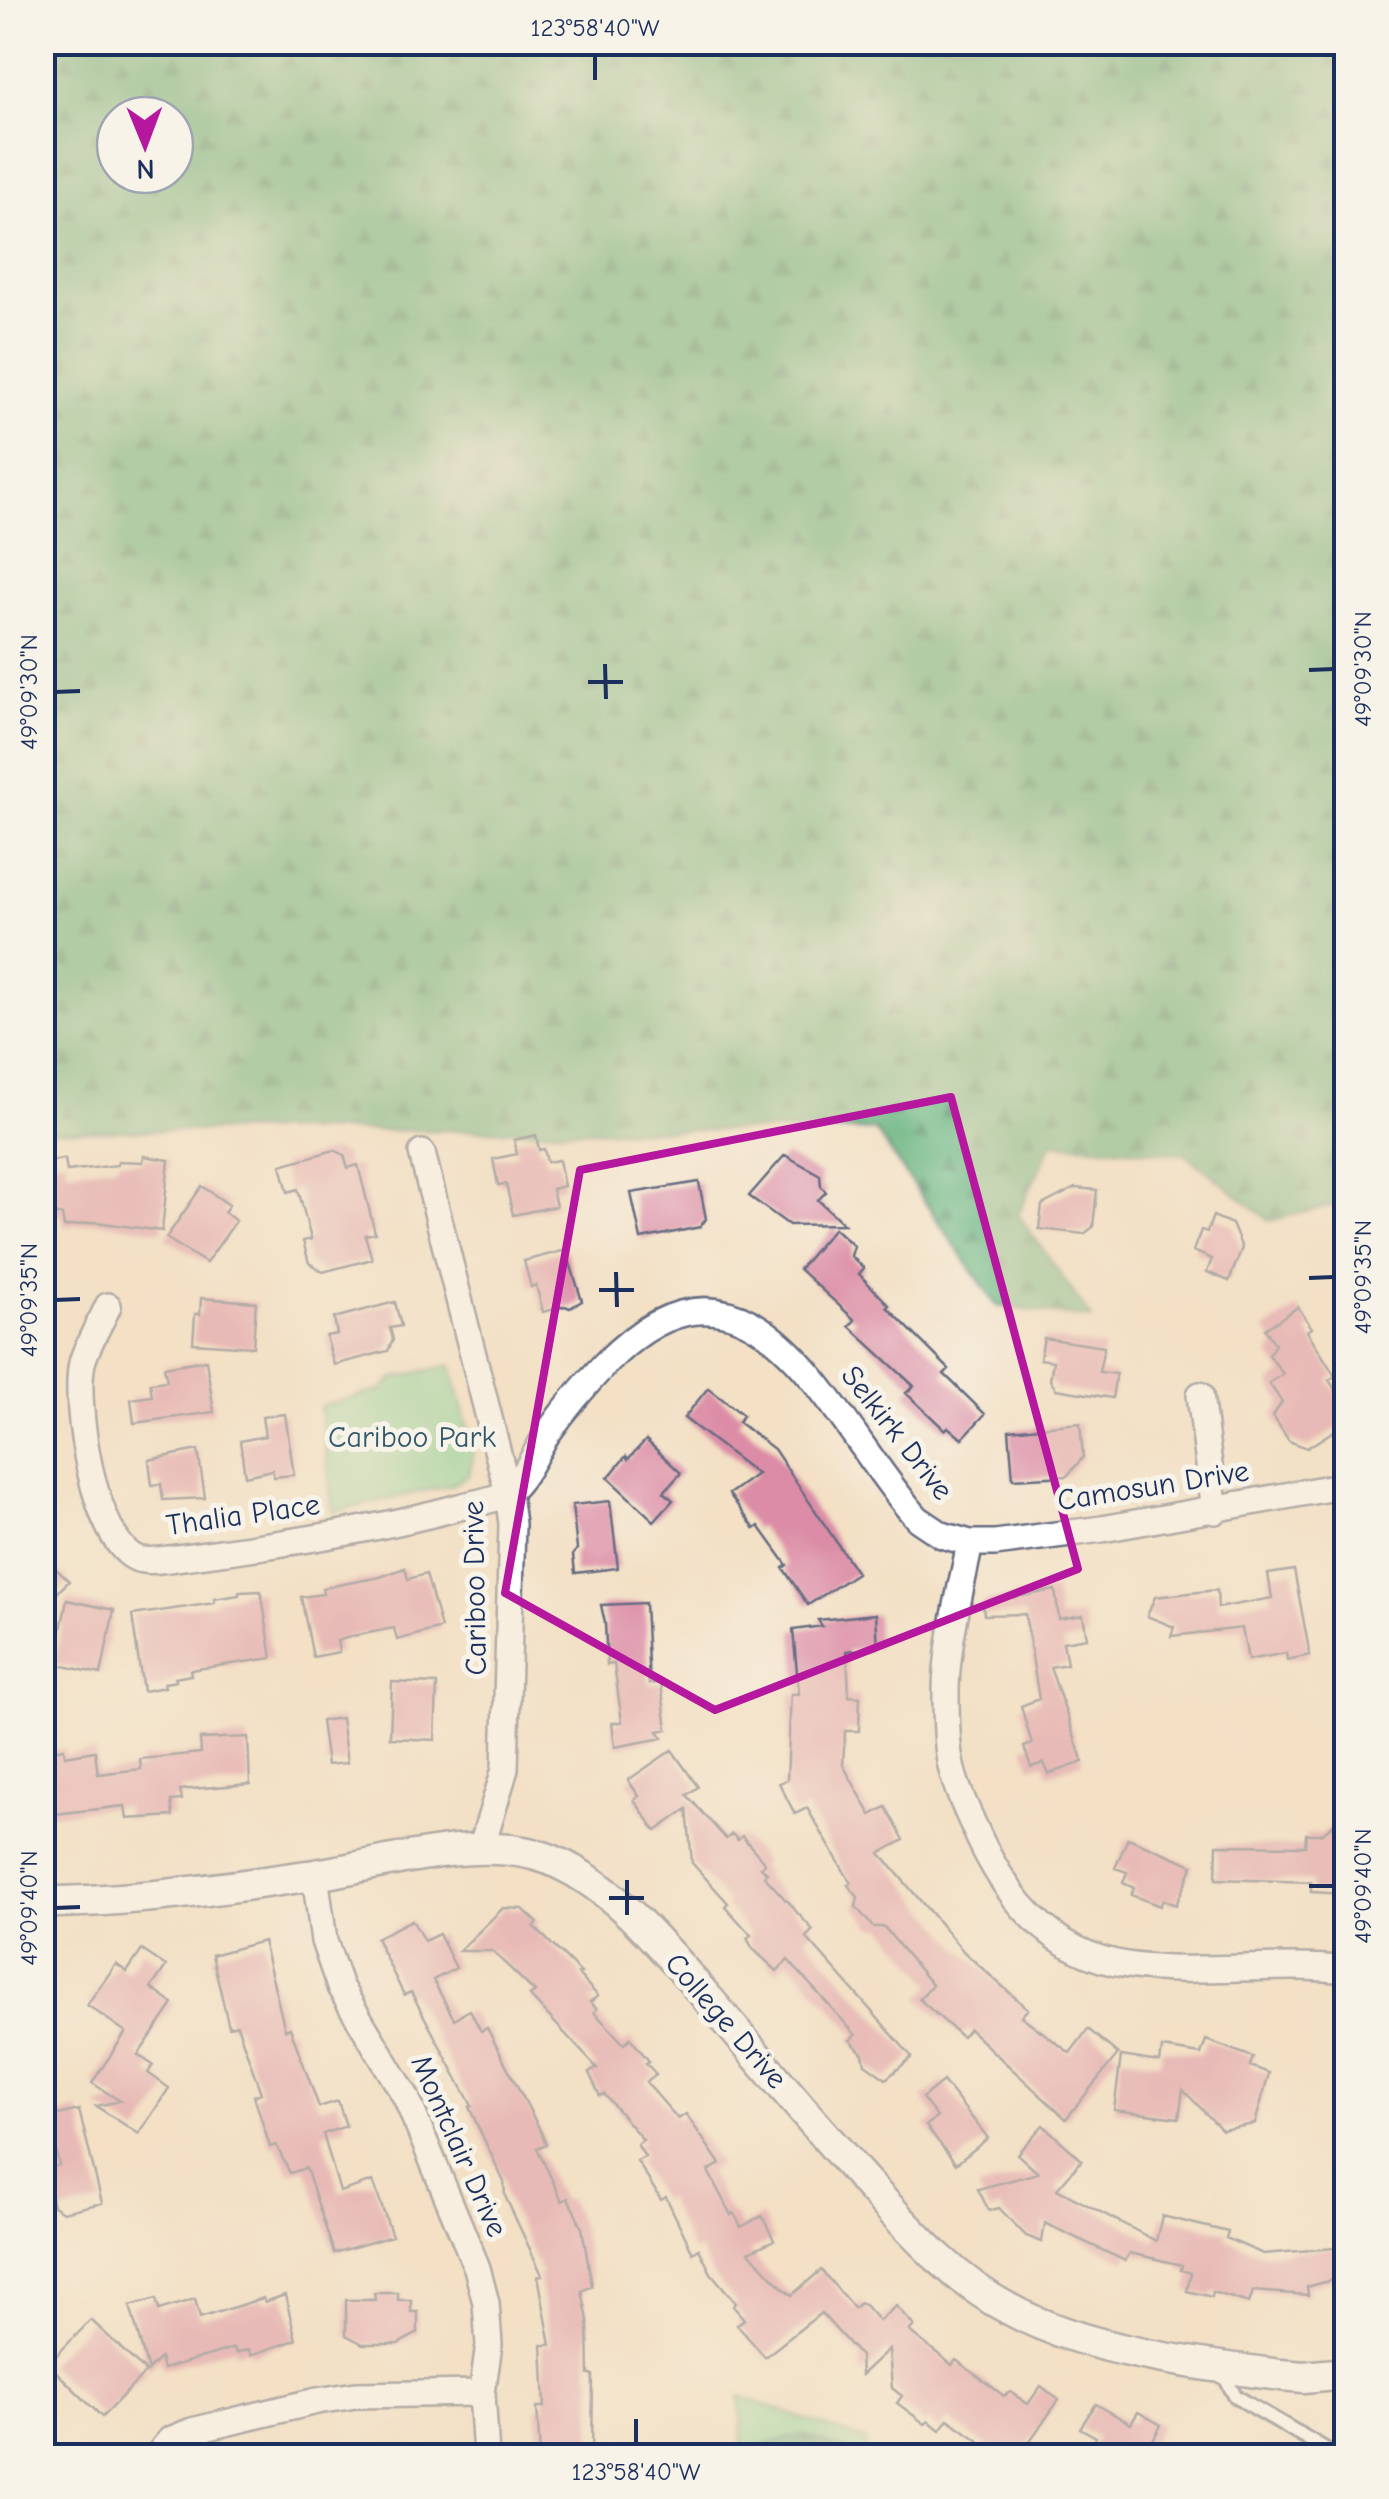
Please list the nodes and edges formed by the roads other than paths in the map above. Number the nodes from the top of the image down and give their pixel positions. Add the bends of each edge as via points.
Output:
1 (422, 1153) dead end
2 (108, 1306) dead end
3 (1200, 1395) dead end
4 (1346, 1486) edge
5 (508, 1493) junction
6 (1214, 1510) junction
7 (970, 1543) junction
8 (481, 1849) junction
9 (315, 1875) junction
10 (42, 1902) edge
11 (1346, 1970) edge
12 (1218, 2366) junction
13 (1346, 2373) edge
14 (482, 2393) junction
15 (158, 2456) edge
16 (486, 2456) edge
17 (1337, 2456) edge

1 - 5 street, Cariboo Drive
2 - 5 street, Thalia Place via 82,1364 84,1436 109,1530 139,1560 356,1532
3 - 6 street
4 - 6 street, Camosun Drive
5 - 7 street, Selkirk Drive via 614,1355 664,1320 716,1312 755,1325 786,1347 918,1519
5 - 8 street, Cariboo Drive via 506,1770
6 - 7 street, Camosun Drive
7 - 11 street via 946,1687 950,1764 978,1836 1019,1905 1068,1946 1109,1962
8 - 9 street, College Drive
8 - 12 street, College Drive via 545,1858 619,1906 890,2208 966,2282 1012,2312 1065,2332
9 - 10 street, College Drive
9 - 14 street, Montclair Drive via 324,1941 340,1987 406,2098 478,2268 489,2345
12 - 13 street, College Drive via 1304,2377
12 - 17 lane via 1236,2396
14 - 15 street via 317,2401 192,2431 170,2440
14 - 16 street, Montclair Drive

